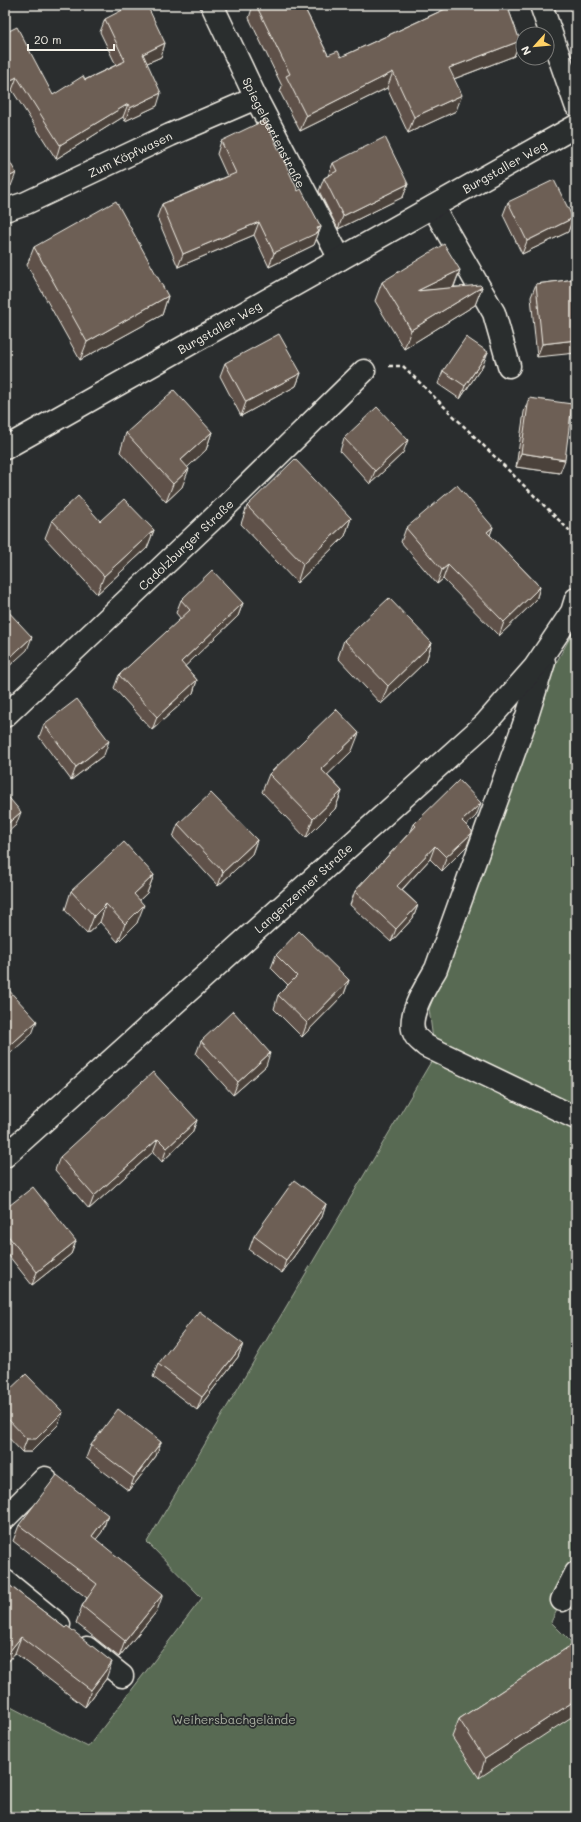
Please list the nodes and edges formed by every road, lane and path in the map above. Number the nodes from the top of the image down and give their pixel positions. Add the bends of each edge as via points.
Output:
1 (212, 5) edge
2 (542, 5) edge
3 (256, 98) junction
4 (576, 105) edge
5 (576, 126) edge
6 (433, 207) junction
7 (5, 210) edge
8 (340, 259) junction
9 (509, 366) dead end
10 (364, 371) joint
11 (5, 448) edge
12 (576, 537) edge
13 (576, 599) edge
14 (549, 646) junction
15 (5, 716) edge
16 (576, 1118) edge
17 (5, 1156) edge
18 (45, 1478) dead end
19 (5, 1518) edge
20 (576, 1573) edge
21 (5, 1581) edge
22 (562, 1600) dead end
23 (122, 1676) dead end

1 - 3 street, Spiegelgartenstraße
2 - 4 street
3 - 7 street, Zum Köpfwasen via 170,135 26,203
3 - 8 street, Spiegelgartenstraße
5 - 6 street, Burgstaller Weg
6 - 8 street, Burgstaller Weg
6 - 9 street via 494,313
8 - 11 street, Burgstaller Weg
10 - 12 path via 381,365 404,366
10 - 15 street, Cadolzburger Straße
13 - 14 street, Langenzenner Straße via 572,612
14 - 16 street via 527,716 436,969 412,1020 415,1035 426,1046
14 - 17 street, Langenzenner Straße via 535,668 485,724
18 - 19 street
20 - 22 street
21 - 23 street

